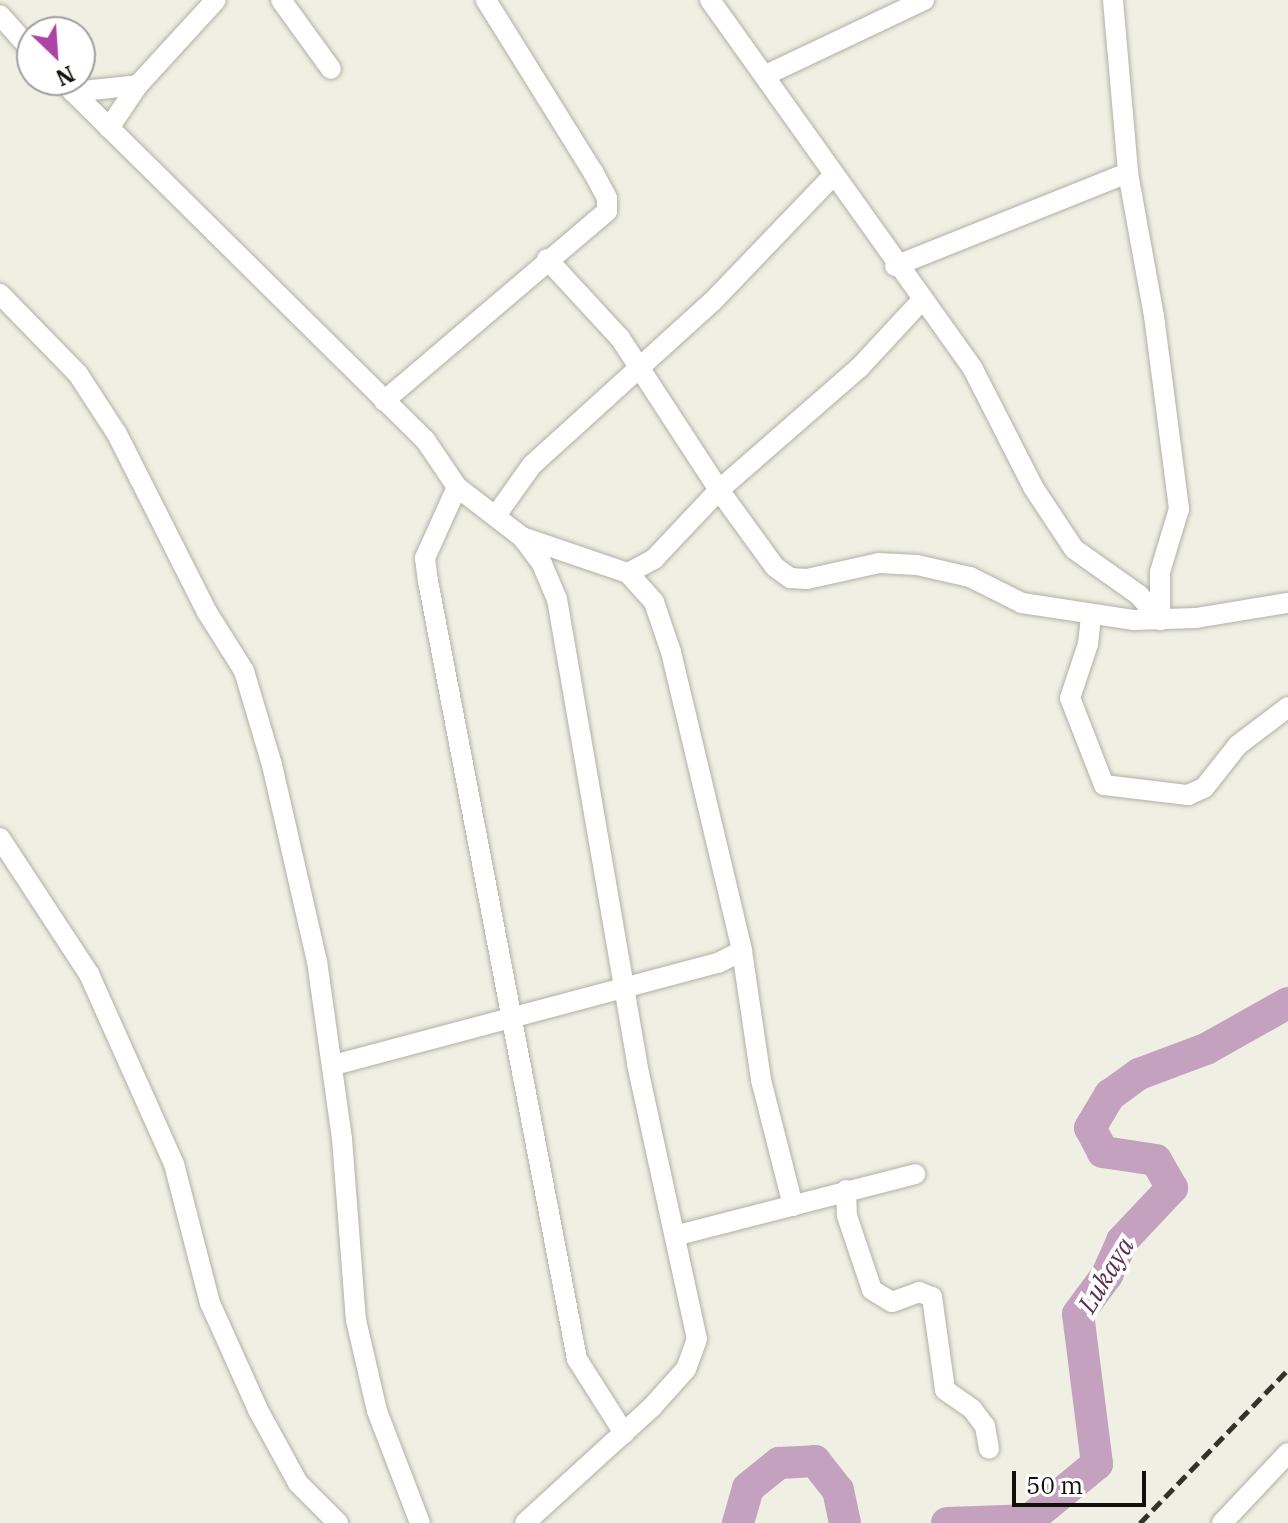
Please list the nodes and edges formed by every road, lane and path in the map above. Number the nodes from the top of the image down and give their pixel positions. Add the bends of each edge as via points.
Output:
1 (216, 0) edge
2 (281, 0) edge
3 (486, 0) edge
4 (710, 0) edge
5 (924, 0) edge
6 (1113, 0) edge
7 (0, 15) edge
8 (16, 33) edge
9 (331, 69) dead end
10 (766, 75) junction
11 (138, 85) junction
12 (96, 86) edge
13 (77, 96) edge
14 (109, 128) junction
15 (1128, 173) junction
16 (832, 177) junction
17 (547, 259) junction
18 (895, 266) junction
19 (0, 294) edge
20 (922, 300) junction
21 (638, 373) junction
22 (384, 401) junction
23 (457, 487) junction
24 (719, 490) junction
25 (497, 514) junction
26 (522, 537) junction
27 (628, 573) junction
28 (1288, 603) edge
29 (1091, 616) junction
30 (1160, 620) junction
31 (1288, 707) edge
32 (0, 838) edge
33 (742, 951) junction
34 (623, 987) junction
35 (513, 1016) junction
36 (334, 1065) junction
37 (915, 1174) dead end
38 (846, 1190) junction
39 (793, 1206) junction
40 (678, 1235) junction
41 (624, 1433) junction
42 (989, 1449) dead end
43 (1288, 1453) edge
44 (338, 1523) edge
45 (420, 1523) edge
46 (525, 1523) edge
47 (1222, 1523) edge

1 - 11 street
2 - 9 street
3 - 17 street via 607,198 607,211
4 - 10 street
5 - 10 street
6 - 15 street
7 - 8 street
10 - 16 street
11 - 12 street
11 - 14 street
13 - 14 street
14 - 22 street
15 - 18 street
15 - 30 street via 1150,286 1179,509 1160,572
16 - 18 street
16 - 21 street
17 - 21 street via 620,338
17 - 22 street
18 - 20 street
19 - 36 street via 78,374 117,434 207,612 244,671 296,866
20 - 24 street via 859,368
20 - 30 street via 973,369 1033,487 1074,549 1139,595
21 - 24 street
21 - 25 street via 532,465
22 - 23 street via 426,441
23 - 25 street
23 - 35 street via 425,558
24 - 27 street via 654,559
24 - 29 street via 775,567 790,578 879,563 917,565 970,577 1022,603
25 - 26 street
26 - 27 street
26 - 34 street via 542,564 557,599
27 - 33 street via 654,602 671,652
28 - 30 street
29 - 30 street
29 - 31 street via 1088,644 1070,698 1104,785 1188,795 1204,788 1238,745
32 - 44 street via 89,974 174,1164 210,1303 258,1410 298,1483
33 - 34 street via 718,963
33 - 39 street via 761,1080
34 - 35 street
34 - 40 street via 647,1114
35 - 36 street
35 - 41 street via 577,1359
36 - 45 street via 356,1320 377,1411
37 - 38 street
38 - 39 street
38 - 42 street via 847,1216 872,1290 892,1302 919,1292 932,1297 945,1390 985,1426
39 - 40 street
40 - 41 street via 697,1339 686,1369
41 - 46 street
43 - 47 street

